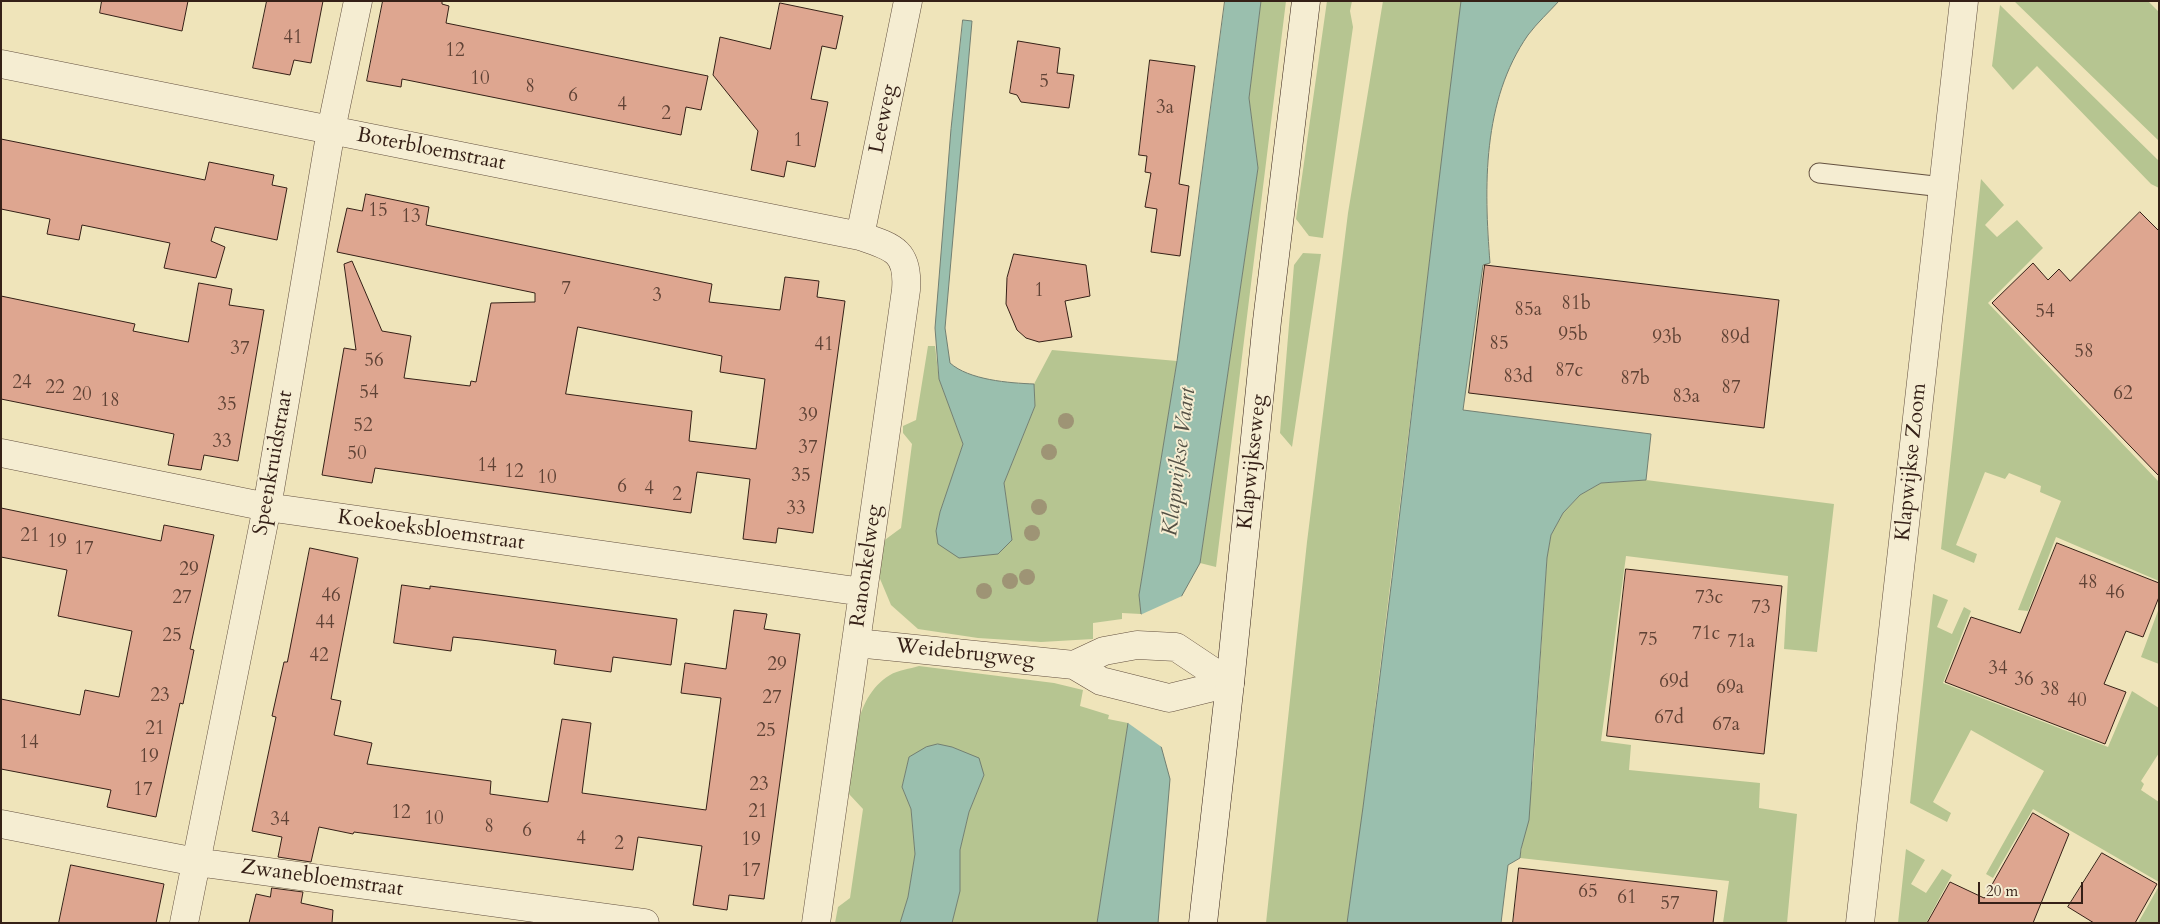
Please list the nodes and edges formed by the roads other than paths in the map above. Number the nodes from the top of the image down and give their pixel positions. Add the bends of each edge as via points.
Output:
1 (358, 1) edge
2 (908, 1) edge
3 (1306, 1) edge
4 (1964, 1) edge
5 (1, 64) edge
6 (331, 130) junction
7 (1819, 173) dead end
8 (1943, 187) junction
9 (860, 236) junction
10 (1, 453) edge
11 (267, 508) junction
12 (863, 592) junction
13 (856, 643) junction
14 (1074, 665) junction
15 (1230, 683) junction
16 (1, 824) edge
17 (196, 862) junction
18 (184, 923) edge
19 (645, 923) edge
20 (816, 923) edge
21 (1203, 923) edge
22 (1860, 923) edge

1 - 6 street, Speenkruidstraat
2 - 9 street, Leeweg
3 - 15 street, Klapwijkseweg via 1267,321
4 - 8 street, Klapwijkse Zoom
5 - 6 street, Boterbloemstraat
6 - 9 street, Boterbloemstraat
6 - 11 street, Speenkruidstraat
7 - 8 lane
8 - 22 street, Klapwijkse Zoom
9 - 12 street, Ranonkelweg via 887,245 899,254 908,274
10 - 11 street, Koekoeksbloemstraat
11 - 12 street, Koekoeksbloemstraat
11 - 17 street, Speenkruidstraat
12 - 13 street, Ranonkelweg
13 - 14 street, Weidebrugweg
13 - 20 street, Ranonkelweg
14 - 15 street, Weidebrugweg via 1101,681 1170,698
14 - 15 street via 1104,651 1137,646 1176,647
15 - 21 street, Klapwijkseweg
16 - 17 street, Zwanebloemstraat
17 - 18 street, Speenkruidstraat
17 - 19 street, Zwanebloemstraat

